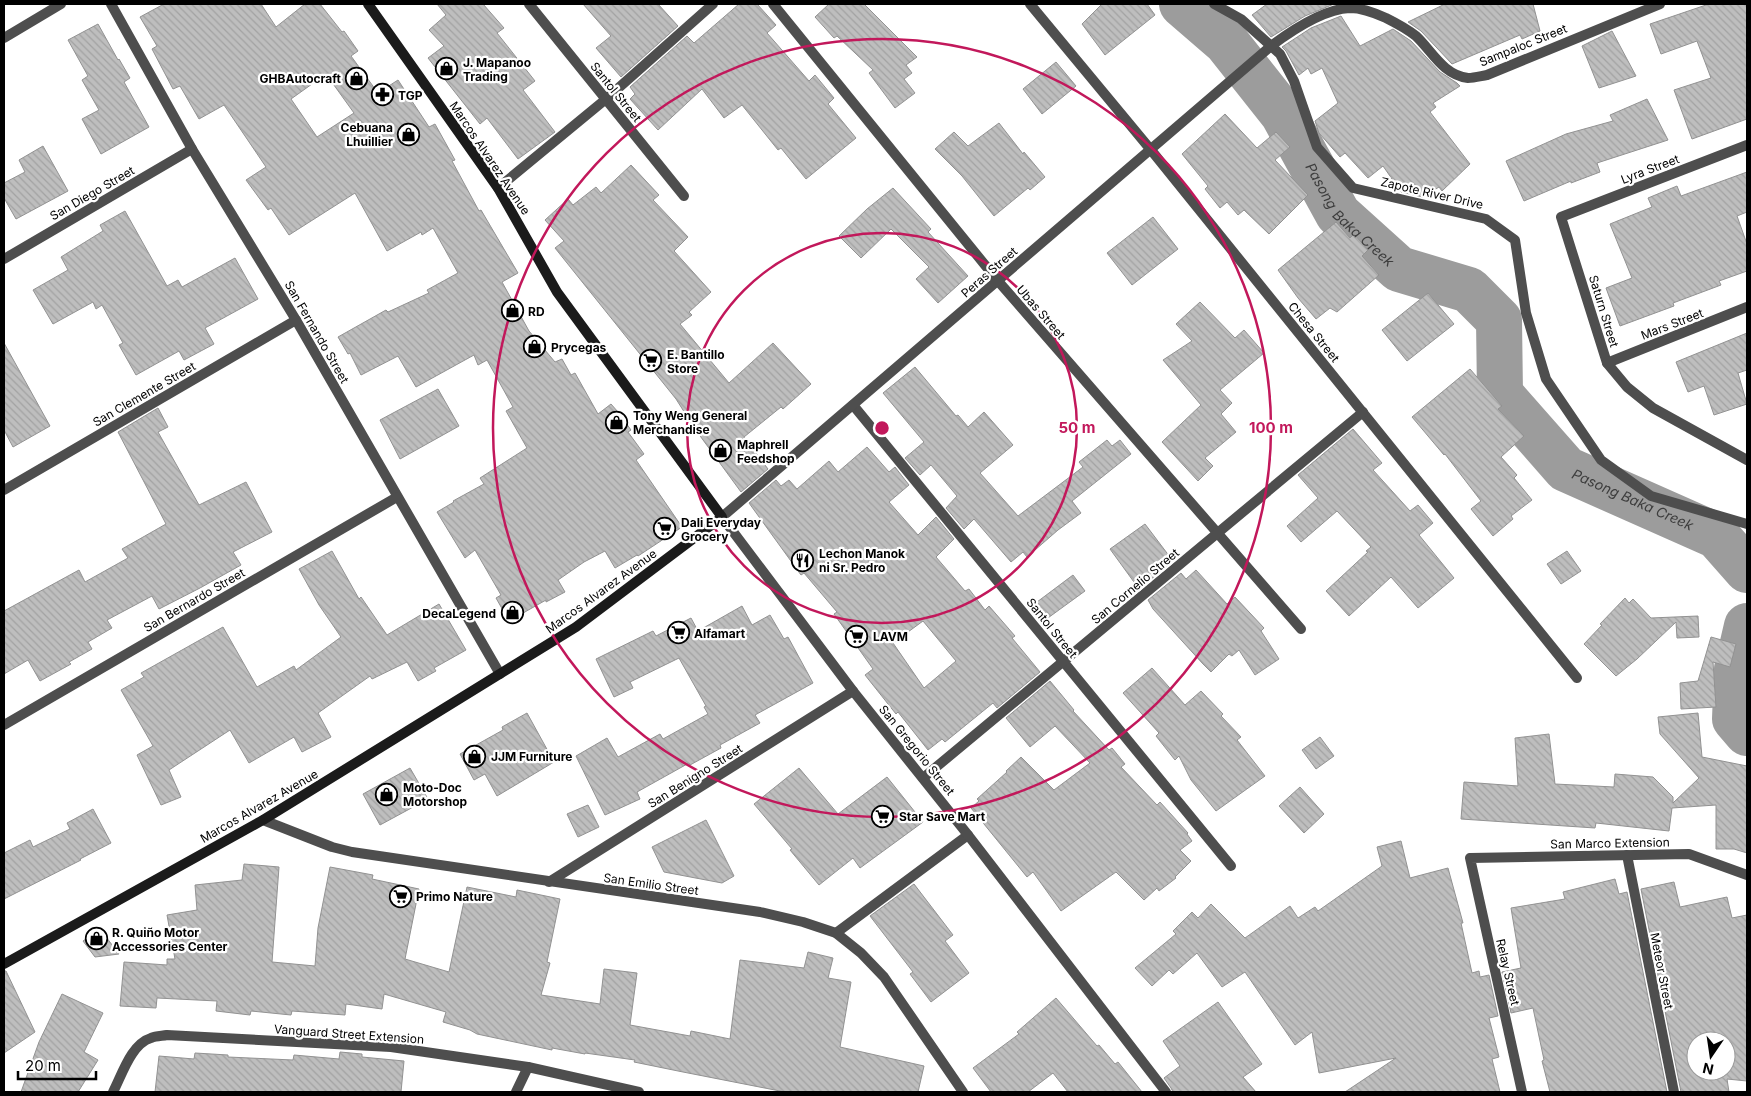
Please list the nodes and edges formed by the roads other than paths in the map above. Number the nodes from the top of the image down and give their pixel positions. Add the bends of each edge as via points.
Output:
1 (61, 4) edge
2 (111, 4) edge
3 (368, 4) edge
4 (529, 4) edge
5 (713, 4) edge
6 (773, 4) edge
7 (1030, 4) edge
8 (1214, 4) edge
9 (1660, 4) edge
10 (4, 38) edge
11 (1271, 46) junction
12 (606, 99) junction
13 (1747, 145) edge
14 (192, 149) junction
15 (1151, 150) junction
16 (498, 188) junction
17 (684, 196) dead end
18 (1562, 217) joint
19 (4, 260) edge
20 (998, 281) junction
21 (1747, 308) edge
22 (296, 320) junction
23 (1607, 363) junction
24 (852, 405) junction
25 (1362, 412) junction
26 (1747, 460) edge
27 (4, 490) edge
28 (397, 497) junction
29 (722, 517) junction
30 (1747, 524) edge
31 (1218, 532) junction
32 (1301, 629) dead end
33 (1063, 661) junction
34 (500, 674) junction
35 (1577, 678) dead end
36 (853, 691) junction
37 (4, 725) edge
38 (923, 778) junction
39 (263, 820) junction
40 (968, 835) junction
41 (1627, 855) junction
42 (1470, 858) joint
43 (1232, 866) dead end
44 (1747, 875) edge
45 (549, 882) junction
46 (836, 934) junction
47 (4, 964) edge
48 (528, 1067) junction
49 (113, 1092) edge
50 (516, 1092) edge
51 (639, 1092) edge
52 (962, 1092) edge
53 (1166, 1092) edge
54 (1522, 1092) edge
55 (1674, 1092) edge

1 - 10 street
2 - 14 street, San Fernando Street
3 - 16 main road, Marcos Alvarez Avenue
4 - 12 street, Santol Street
5 - 12 street
6 - 20 street, Ubas Street
7 - 15 street, Chesa Street
8 - 11 street, Zapote River Drive via 1241,19
9 - 11 street, Sampaloc Street via 1487,75 1469,78 1442,66 1415,36 1374,12 1349,8 1325,15 1296,28
11 - 15 street, Peras Street
11 - 30 street, Zapote River Drive via 1280,54 1294,81 1316,147 1353,188 1486,219 1515,240 1526,313 1546,379 1601,460 1652,496
12 - 16 street
12 - 17 street, Santol Street
13 - 18 street, Lyra Street
14 - 19 street, San Diego Street
14 - 22 street, San Fernando Street
15 - 20 street, Peras Street
15 - 25 street, Chesa Street
16 - 29 main road, Marcos Alvarez Avenue via 557,292
18 - 23 street, Saturn Street
20 - 24 street, Peras Street
20 - 31 street, Ubas Street
21 - 23 street, Mars Street
22 - 27 street, San Clemente Street
22 - 28 street, San Fernando Street
23 - 26 street, Saturn Street via 1653,408
24 - 29 street, Peras Street
24 - 33 street, Santol Street
25 - 31 street, San Cornelio Street
25 - 35 street, Chesa Street
28 - 34 street, San Fernando Street
28 - 37 street, San Bernardo Street
29 - 34 main road, Marcos Alvarez Avenue via 576,627
29 - 36 street, San Gregorio Street
31 - 32 street, Ubas Street
31 - 33 street, San Cornelio Street
33 - 38 street, San Cornelio Street
33 - 43 street, Santol Street
34 - 39 main road, Marcos Alvarez Avenue
36 - 38 street, San Gregorio Street
36 - 45 street, San Benigno Street
38 - 40 street, San Gregorio Street
39 - 45 street, San Emilio Street via 352,852
39 - 47 main road, Marcos Alvarez Avenue
40 - 46 street
40 - 53 street, San Gregorio Street
41 - 42 street, San Marco Extension
41 - 44 street, San Marco Extension via 1688,854
41 - 55 street, Meteor Street
42 - 54 street, Relay Street
45 - 46 street, San Emilio Street via 760,912
46 - 52 street, San Emilio Street via 861,953 884,977
48 - 49 street, Vanguard Street Extension via 391,1047 167,1035 150,1038 138,1046
48 - 50 street
48 - 51 street, Vanguard Street Extension

